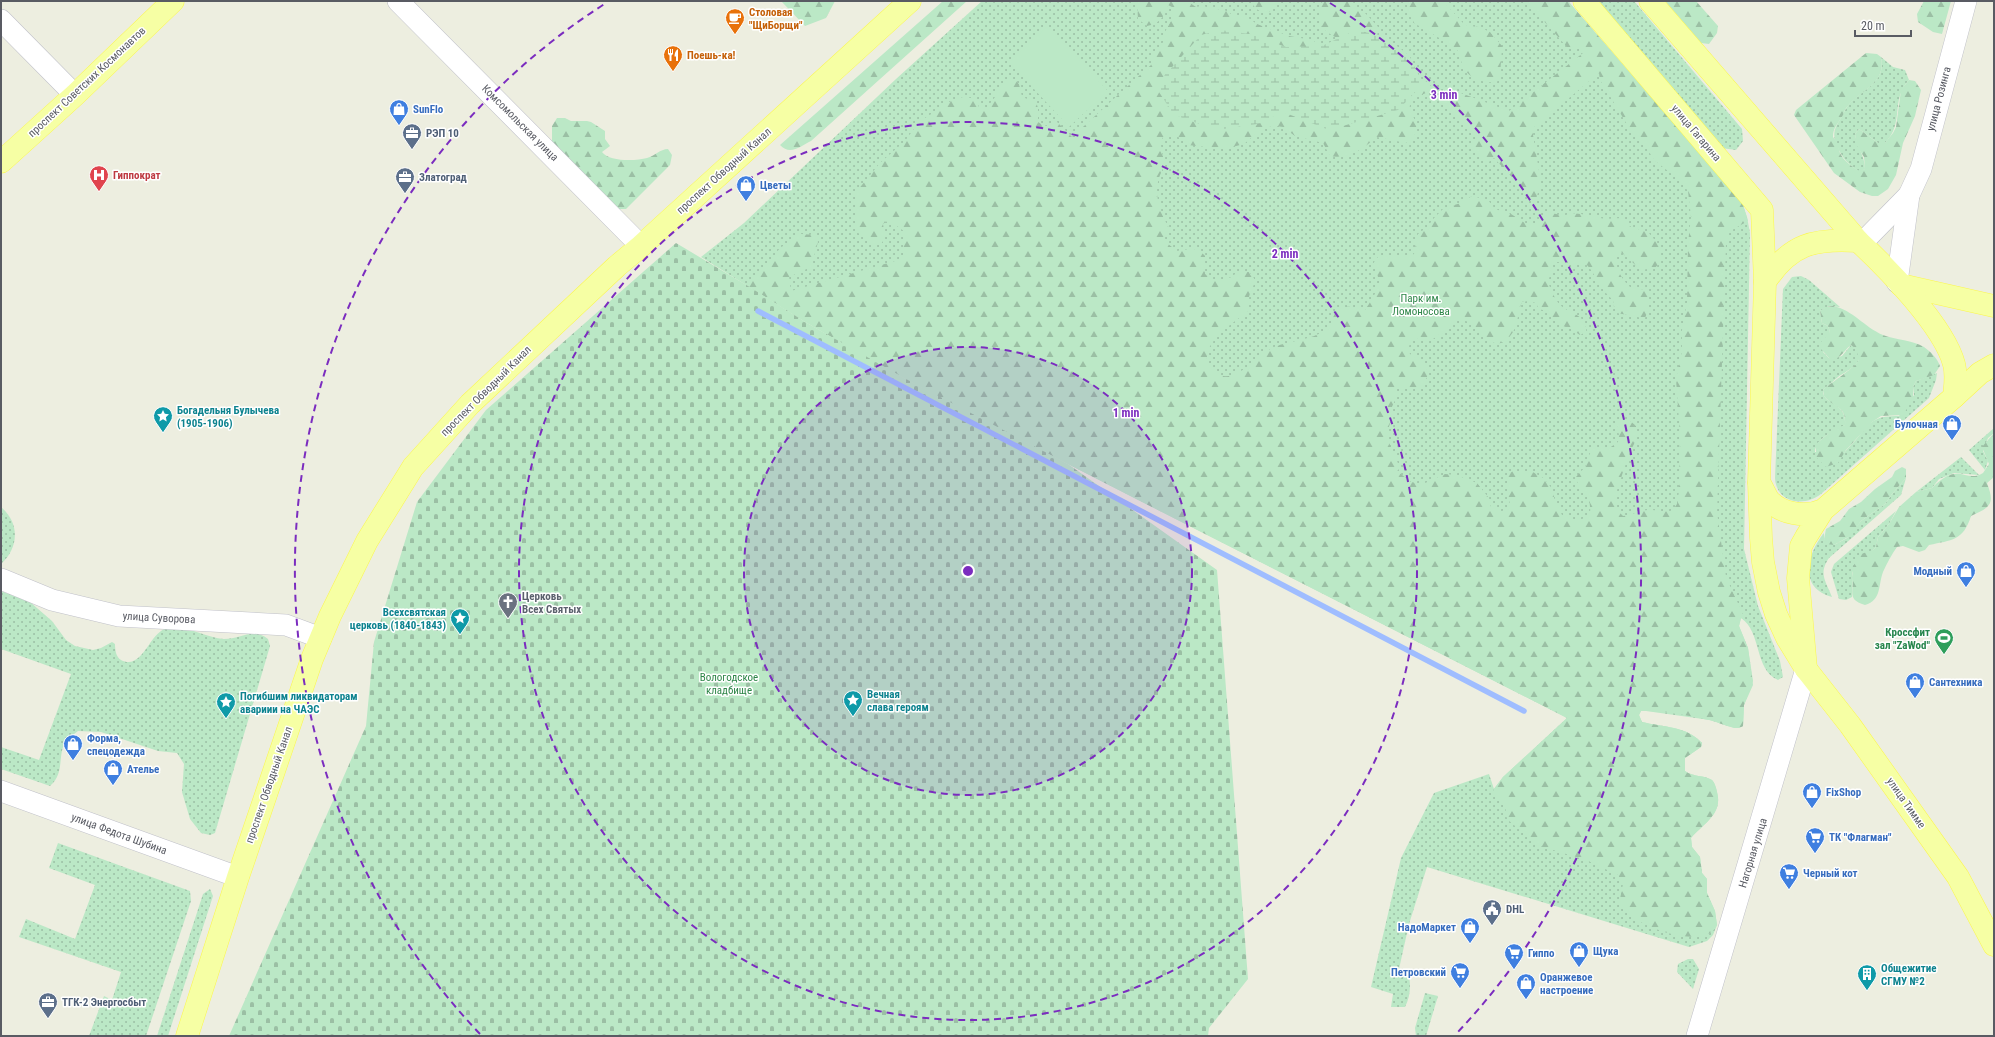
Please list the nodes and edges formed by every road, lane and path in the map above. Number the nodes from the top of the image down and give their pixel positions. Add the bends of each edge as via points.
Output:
1 (173, 1) edge
2 (398, 1) edge
3 (910, 1) edge
4 (1584, 1) edge
5 (1650, 1) edge
6 (1966, 1) edge
7 (1, 20) edge
8 (75, 95) junction
9 (1, 162) edge
10 (1909, 195) junction
11 (1859, 242) junction
12 (641, 246) junction
13 (1765, 282) junction
14 (1899, 284) junction
15 (1994, 306) edge
16 (1994, 365) edge
17 (1954, 398) junction
18 (1759, 482) junction
19 (1823, 510) junction
20 (1, 579) edge
21 (321, 638) junction
22 (1806, 669) junction
23 (1, 791) edge
24 (238, 877) junction
25 (1994, 945) edge
26 (187, 1036) edge
27 (1697, 1036) edge

1 - 8 main road, проспект Советских Космонавтов
2 - 12 street, Комсомольская улица
3 - 12 main road, проспект Обводный Канал
4 - 13 main road, улица Гагарина via 1762,210
5 - 11 main road
6 - 10 street, улица Розинга via 1921,169
7 - 8 street
8 - 9 main road, проспект Советских Космонавтов
10 - 11 street
10 - 14 street
11 - 13 main road via 1826,240 1804,246 1782,261
11 - 14 main road
12 - 21 main road, проспект Обводный Канал via 470,404 413,467 367,541
13 - 18 main road, улица Гагарина
14 - 15 main road
14 - 17 main road via 1945,341 1954,364
16 - 17 main road via 1980,373
17 - 19 main road
18 - 19 main road via 1769,500 1785,510 1800,514
18 - 22 main road, улица Тимме via 1761,538 1769,592 1787,638
19 - 22 main road via 1801,546 1799,558 1798,578
20 - 21 street, улица Суворова via 52,600 119,616 286,625
21 - 24 main road, проспект Обводный Канал
22 - 25 main road, улица Тимме via 1850,725 1958,877
22 - 27 street, Нагорная улица
23 - 24 street, улица Федота Шубина
24 - 26 main road, проспект Обводный Канал

